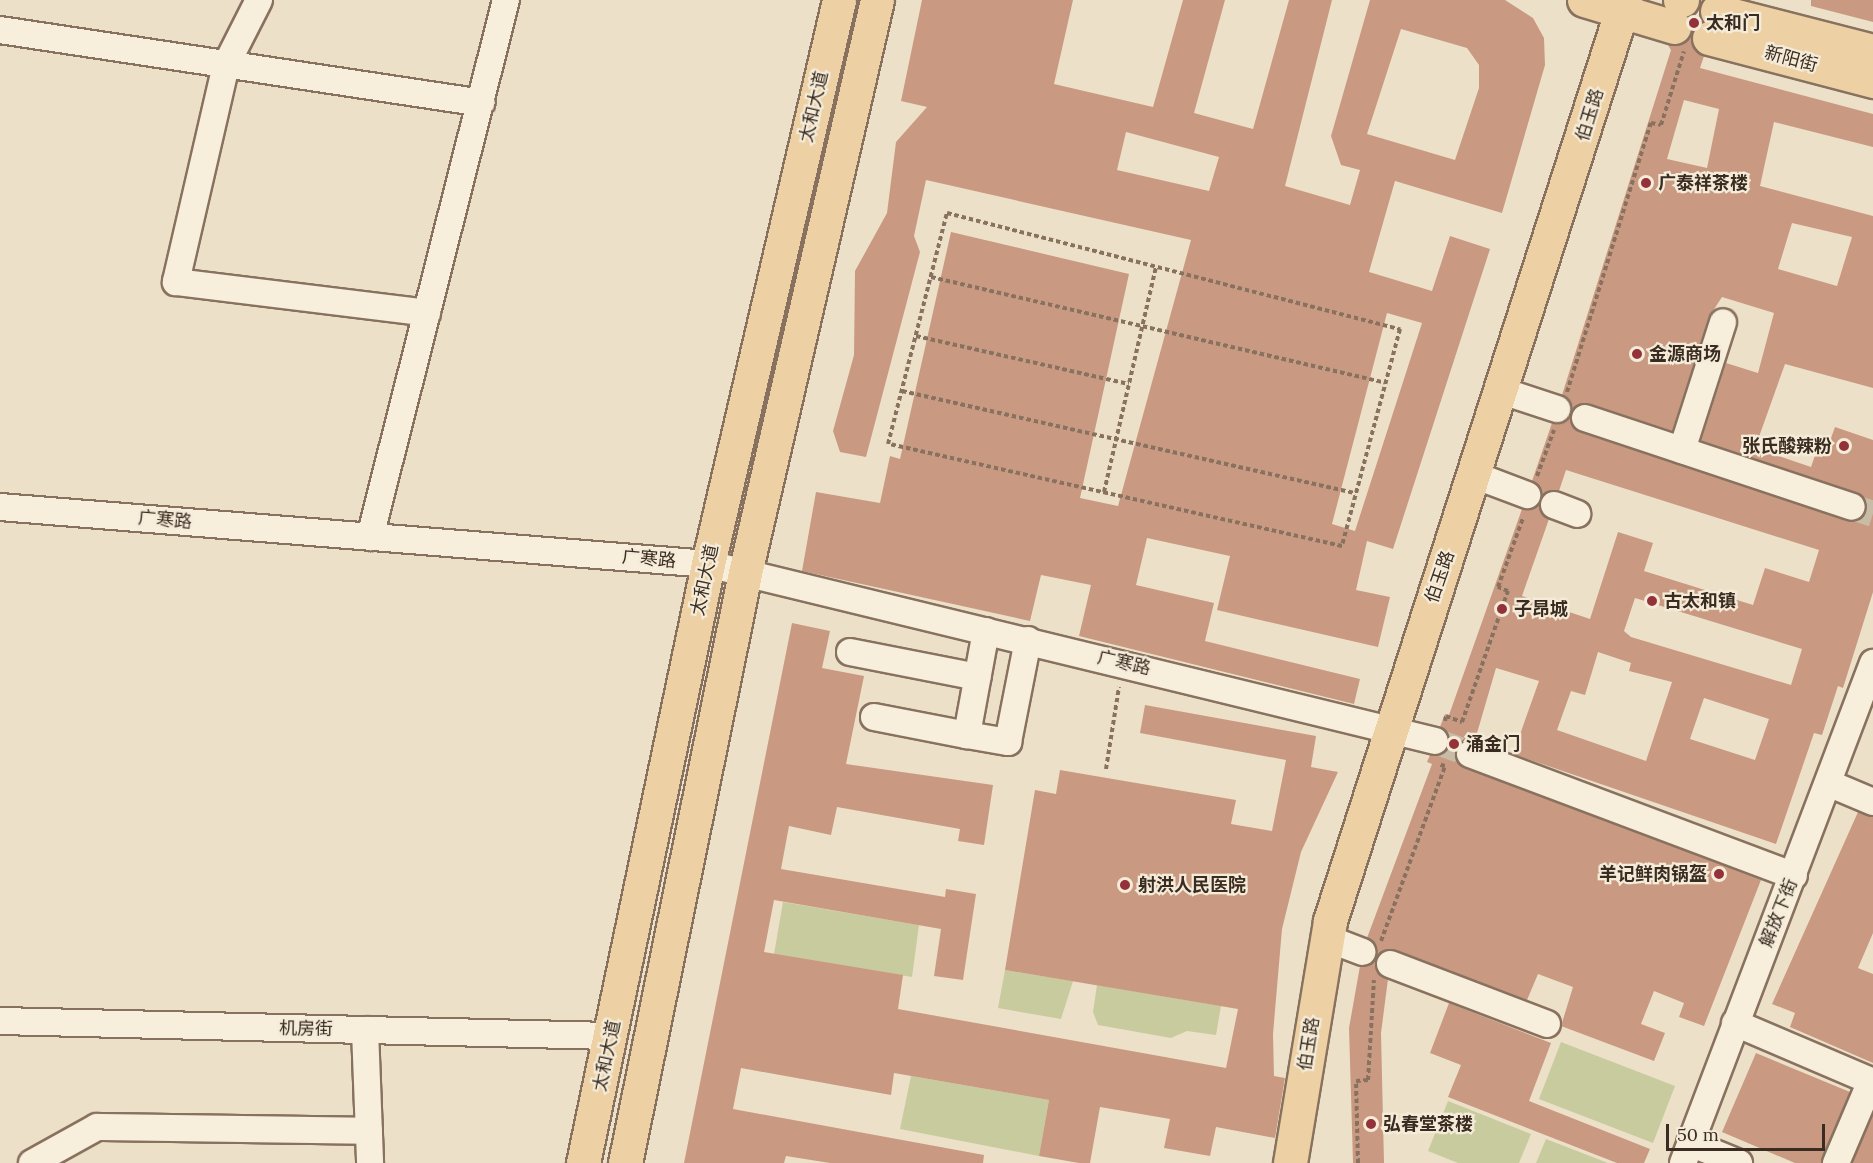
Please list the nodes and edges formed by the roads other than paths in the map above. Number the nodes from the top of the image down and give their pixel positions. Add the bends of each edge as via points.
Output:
1 (260, 0) edge
2 (506, 0) edge
3 (839, 0) edge
4 (877, 0) edge
5 (1584, 0) edge
6 (1624, 6) edge
7 (1678, 19) edge
8 (0, 30) edge
9 (1873, 51) edge
10 (226, 65) junction
11 (1873, 81) edge
12 (480, 103) junction
13 (427, 313) junction
14 (1723, 322) dead end
15 (1502, 391) junction
16 (1559, 410) road end
17 (1585, 418) dead end
18 (1682, 450) junction
19 (1474, 476) junction
20 (1529, 497) road end
21 (0, 507) edge
22 (1852, 507) tunnel mouth
23 (370, 537) junction
24 (708, 564) junction
25 (745, 573) junction
26 (986, 630) junction
27 (1028, 640) junction
28 (850, 652) dead end
29 (1873, 663) edge
30 (978, 678) junction
31 (873, 717) dead end
32 (1390, 727) junction
33 (967, 735) junction
34 (1435, 743) tunnel mouth
35 (1470, 754) tunnel mouth
36 (1828, 783) junction
37 (1873, 802) edge
38 (1794, 876) junction
39 (1326, 938) junction
40 (0, 1022) edge
41 (1735, 1023) junction
42 (1547, 1024) dead end
43 (365, 1030) junction
44 (611, 1036) junction
45 (1872, 1081) edge
46 (369, 1131) junction
47 (1687, 1153) edge
48 (32, 1163) edge
49 (370, 1163) edge
50 (583, 1163) edge
51 (625, 1163) edge
52 (1290, 1163) edge
53 (1738, 1163) edge
54 (1836, 1163) edge

1 - 10 street
2 - 12 street
3 - 24 main road, 太和大道
4 - 25 main road, 太和大道
5 - 6 main road
6 - 7 main road
6 - 15 main road, 伯玉路
8 - 10 street
9 - 11 main road, 新阳街 via 1713,24
10 - 12 street
10 - 13 street via 176,282
12 - 13 street
13 - 23 street
14 - 18 street
15 - 16 street
15 - 19 main road, 伯玉路
17 - 18 street
18 - 22 street
19 - 20 street
19 - 32 main road, 伯玉路
21 - 23 street, 广寒路
23 - 24 street, 广寒路
24 - 25 street, 广寒路
24 - 44 main road, 太和大道
25 - 26 street, 广寒路
25 - 51 main road, 太和大道
26 - 27 street, 广寒路
26 - 30 street
27 - 32 street, 广寒路
27 - 33 street via 1008,742
28 - 30 street
29 - 36 street, 解放下街
30 - 33 street
31 - 33 street
32 - 34 street, 广寒路
32 - 39 main road, 伯玉路
35 - 38 street
36 - 37 street
36 - 38 street, 解放下街
38 - 41 street, 解放下街
39 - 42 street via 1376,961
39 - 52 main road, 伯玉路
40 - 43 street, 机房街
41 - 45 street
41 - 47 street, 解放下街
43 - 44 street, 机房街
43 - 46 street
44 - 50 main road, 太和大道
45 - 54 street
46 - 48 street via 97,1127
46 - 49 street
47 - 53 street

